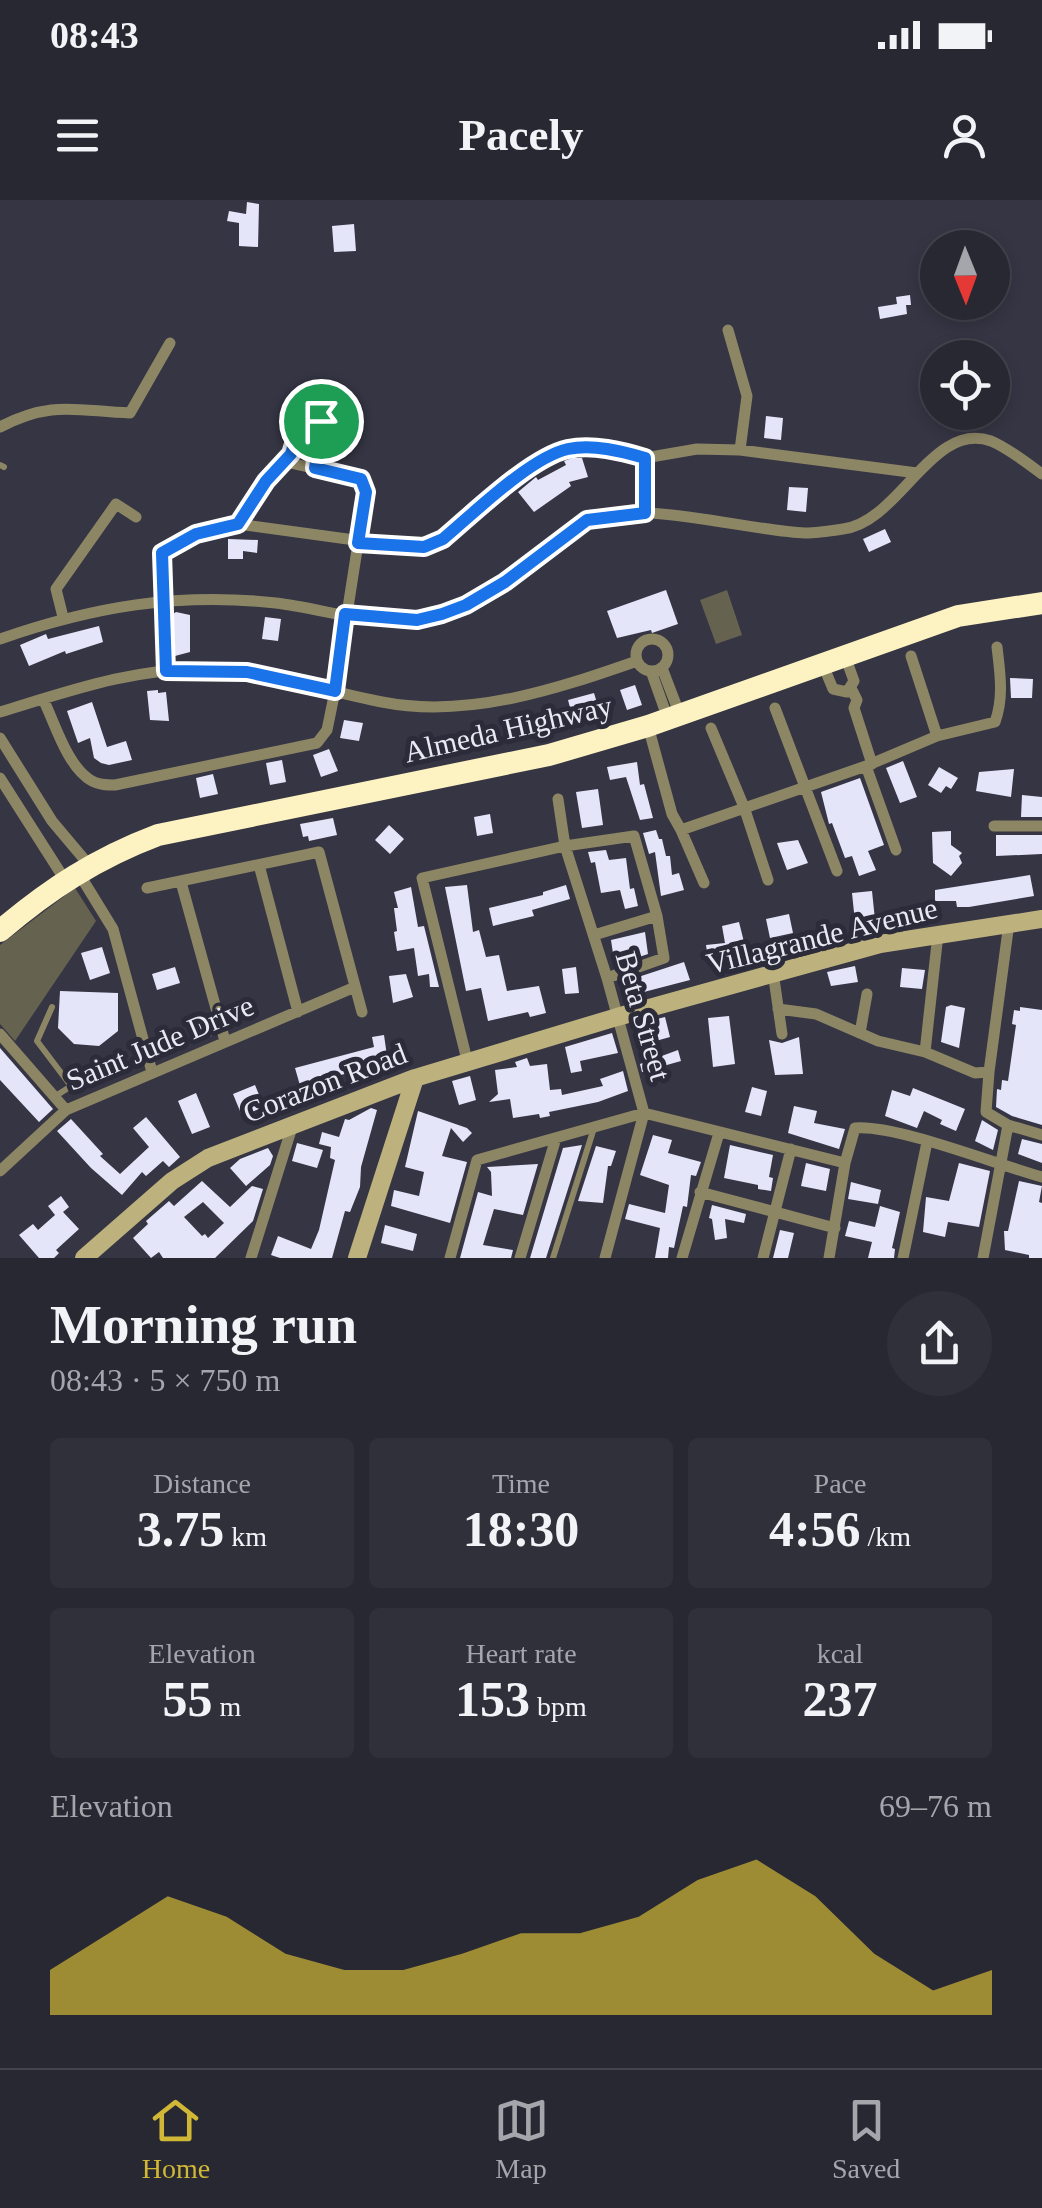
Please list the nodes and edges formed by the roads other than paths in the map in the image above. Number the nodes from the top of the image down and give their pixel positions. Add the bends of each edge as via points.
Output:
1 (728, 330) dead end
2 (170, 343) dead end
3 (0, 427) edge
4 (740, 450) junction
5 (645, 458) junction
6 (286, 462) junction
7 (315, 468) junction
8 (917, 474) junction
9 (1042, 474) edge
10 (645, 513) junction
11 (136, 516) dead end
12 (238, 524) junction
13 (358, 543) junction
14 (163, 600) junction
15 (1042, 603) edge
16 (345, 614) junction
17 (64, 617) junction
18 (0, 638) edge
19 (997, 647) dead end
20 (911, 656) dead end
21 (637, 661) junction
22 (834, 661) junction
23 (657, 670) junction
24 (166, 671) junction
25 (335, 691) junction
26 (846, 691) junction
27 (43, 699) junction
28 (775, 708) dead end
29 (0, 712) edge
30 (666, 713) junction
31 (0, 720) edge
32 (711, 728) dead end
33 (0, 729) edge
34 (937, 736) junction
35 (0, 738) edge
36 (869, 765) junction
37 (0, 778) edge
38 (806, 784) junction
39 (558, 799) dead end
40 (744, 807) junction
41 (52, 821) junction
42 (994, 826) dead end
43 (1042, 826) edge
44 (681, 830) junction
45 (37, 832) junction
46 (566, 846) junction
47 (896, 850) dead end
48 (259, 865) junction
49 (837, 871) dead end
50 (80, 876) junction
51 (768, 880) dead end
52 (181, 882) junction
53 (704, 883) dead end
54 (147, 888) dead end
55 (657, 916) junction
56 (1042, 919) edge
57 (1009, 922) junction
58 (0, 930) edge
59 (938, 934) junction
60 (594, 935) junction
61 (773, 972) junction
62 (607, 978) junction
63 (355, 987) junction
64 (866, 994) dead end
65 (52, 1006) dead end
66 (778, 1008) junction
67 (298, 1012) junction
68 (362, 1012) dead end
69 (617, 1016) junction
70 (860, 1033) junction
71 (0, 1034) edge
72 (782, 1034) dead end
73 (225, 1041) junction
74 (925, 1052) junction
75 (124, 1053) dead end
76 (468, 1060) junction
77 (152, 1072) junction
78 (989, 1072) junction
79 (416, 1078) junction
80 (70, 1086) junction
81 (54, 1097) junction
82 (66, 1110) junction
83 (644, 1113) junction
84 (294, 1123) junction
85 (1008, 1125) junction
86 (594, 1127) junction
87 (719, 1132) junction
88 (1042, 1135) edge
89 (556, 1138) junction
90 (927, 1142) junction
91 (791, 1149) junction
92 (846, 1163) junction
93 (999, 1165) junction
94 (0, 1170) edge
95 (1042, 1178) edge
96 (700, 1192) junction
97 (775, 1212) junction
98 (834, 1228) junction
99 (253, 1252) edge
100 (84, 1258) edge
101 (241, 1258) edge
102 (357, 1258) edge
103 (450, 1258) edge
104 (520, 1258) edge
105 (554, 1258) edge
106 (605, 1258) edge
107 (682, 1258) edge
108 (763, 1258) edge
109 (829, 1258) edge
110 (902, 1258) edge
111 (983, 1258) edge

1 - 4 street via 747,396
2 - 3 street via 130,414 48,408
4 - 5 street
4 - 8 street
5 - 10 street
5 - 13 street via 570,449 544,457 433,543
6 - 7 street
6 - 7 street via 302,417 313,413 321,421
6 - 12 street
7 - 13 street via 361,479 366,492
8 - 9 street via 950,444 970,438 990,441
8 - 10 street via 875,519 851,528 805,533
10 - 16 street via 587,520 505,582 442,614 417,620
11 - 17 street via 116,504 99,524 56,589
12 - 13 street
12 - 14 street via 196,534 162,553
13 - 16 street
14 - 16 street via 275,603
14 - 17 street
14 - 24 street
15 - 22 highway, Almeda Highway via 958,616
16 - 25 street
17 - 18 street
19 - 34 street via 1001,692 995,722
20 - 34 street
21 - 23 street
21 - 23 street via 640,644 657,640 668,652
21 - 25 street via 486,703 386,704
22 - 26 street via 832,686
22 - 26 street via 854,678
22 - 30 highway, Almeda Highway
23 - 30 street
24 - 25 street via 247,672
24 - 27 street
25 - 27 street via 317,744 115,785 86,778
26 - 36 street
27 - 29 street
28 - 38 street
30 - 44 street via 672,814
30 - 50 highway, Almeda Highway via 549,755 158,835
31 - 33 street
32 - 40 street
34 - 36 street
35 - 41 street
36 - 38 street
36 - 47 street
37 - 45 street
38 - 40 street
38 - 49 street
39 - 46 street, Beta Street
40 - 44 street
40 - 51 street
41 - 45 street
41 - 50 street
42 - 43 street
44 - 53 street
45 - 50 street
46 - 55 street via 634,836
46 - 60 street, Beta Street
46 - 76 street via 422,878
48 - 52 street
48 - 63 street via 319,852
48 - 67 street
50 - 58 highway, Almeda Highway
50 - 77 street via 113,929
52 - 54 street
52 - 73 street
55 - 60 street
55 - 62 street via 664,958
56 - 57 street, Villagrande Avenue
57 - 59 street, Villagrande Avenue
57 - 78 street
59 - 61 street, Villagrande Avenue
59 - 74 street
60 - 62 street, Beta Street
61 - 66 street
61 - 69 street, Villagrande Avenue
62 - 69 street, Beta Street
63 - 67 street, Saint Jude Drive
63 - 68 street
64 - 70 street
65 - 80 lane via 36,1041
66 - 70 street via 816,1014
66 - 72 street
67 - 73 street, Saint Jude Drive
69 - 76 street, Corazon Road
69 - 83 street, Beta Street
70 - 74 street
71 - 81 street
73 - 77 street, Saint Jude Drive
74 - 78 street via 975,1073
75 - 80 lane
76 - 79 street, Corazon Road
77 - 82 street, Saint Jude Drive
78 - 85 street via 986,1112
79 - 84 street, Corazon Road
79 - 102 street
80 - 81 lane
81 - 82 street
82 - 94 street, Saint Jude Drive
83 - 86 street
83 - 87 street
83 - 106 street, Beta Street
84 - 99 street
84 - 100 street, Corazon Road via 208,1158 172,1181
85 - 88 street
85 - 93 street
86 - 89 street
86 - 105 lane
87 - 91 street
87 - 96 street
89 - 103 street via 478,1160
89 - 104 street
90 - 92 street via 855,1128
90 - 93 street
90 - 110 street
91 - 92 street
91 - 97 street
92 - 98 street
93 - 95 street
93 - 111 street
96 - 97 street
96 - 107 street
97 - 98 street
97 - 108 street
98 - 109 street
99 - 101 street

